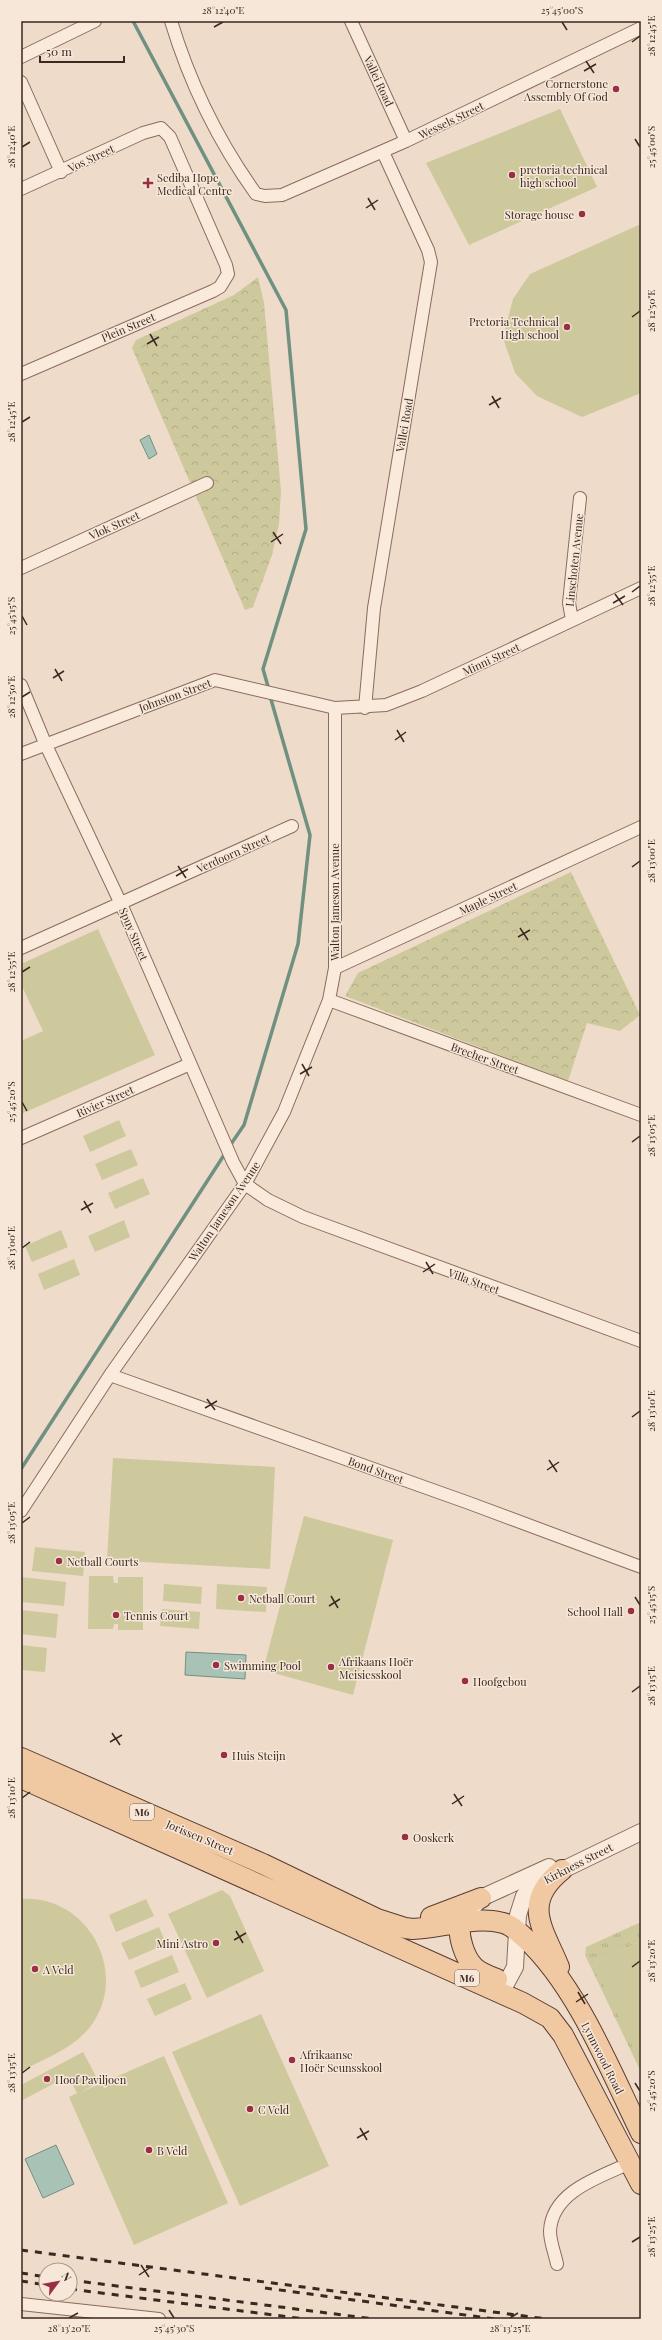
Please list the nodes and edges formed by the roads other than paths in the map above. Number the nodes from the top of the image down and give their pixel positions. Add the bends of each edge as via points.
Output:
1 (95, 21) edge
2 (172, 21) edge
3 (351, 21) edge
4 (641, 28) edge
5 (21, 57) edge
6 (21, 82) edge
7 (406, 141) junction
8 (383, 152) junction
9 (61, 172) junction
10 (21, 189) edge
11 (228, 274) joint
12 (21, 374) edge
13 (207, 483) dead end
14 (580, 498) dead end
15 (21, 568) edge
16 (641, 588) edge
17 (572, 620) junction
18 (21, 685) edge
19 (335, 708) junction
20 (365, 708) junction
21 (45, 743) junction
22 (21, 754) edge
23 (292, 826) dead end
24 (641, 827) edge
25 (121, 904) junction
26 (21, 948) edge
27 (335, 968) junction
28 (329, 1000) junction
29 (190, 1064) junction
30 (641, 1115) edge
31 (21, 1138) edge
32 (245, 1184) junction
33 (641, 1342) edge
34 (110, 1375) junction
35 (21, 1511) edge
36 (641, 1567) edge
37 (21, 1758) edge
38 (23, 1776) edge
39 (641, 1824) edge
40 (641, 1832) edge
41 (263, 1864) junction
42 (562, 1870) junction
43 (254, 1883) junction
44 (481, 1898) junction
45 (460, 1923) junction
46 (382, 1927) junction
47 (516, 1930) junction
48 (504, 1988) junction
49 (569, 1992) junction
50 (641, 2133) edge
51 (630, 2163) junction
52 (641, 2184) edge
53 (557, 2264) dead end
54 (21, 2304) edge
55 (159, 2319) edge

1 - 5 street
2 - 8 street, Wessels Street via 179,46 209,118 226,150 256,194 282,195
3 - 7 street, Vallei Road
4 - 7 street, Wessels Street
6 - 9 street
7 - 8 street, Wessels Street
8 - 20 street, Vallei Road via 428,250 431,262 374,608
9 - 10 street, Vos Street
9 - 11 street, Vos Street via 143,133 161,128 170,137
11 - 12 street, Plein Street via 220,287 213,291
13 - 15 street, Vlok Street
14 - 17 street, Linschoten Avenue via 569,603
16 - 17 street, Minni Street
17 - 20 street, Minni Street via 410,697 386,705
18 - 21 street, Spuy Street
19 - 20 street, Minni Street
19 - 21 street, Johnston Street via 215,680
19 - 27 street, Walton Jameson Avenue
21 - 22 street, Johnston Street
21 - 25 street, Spuy Street
23 - 25 street, Verdoorn Street
24 - 27 street, Maple Street
25 - 26 street, Verdoorn Street
25 - 29 street, Spuy Street
27 - 28 street, Walton Jameson Avenue
28 - 30 street, Brecher Street
28 - 32 street, Walton Jameson Avenue via 284,1112
29 - 31 street, Rivier Street
29 - 32 street, Spuy Street
32 - 33 street, Villa Street via 268,1200 303,1217
32 - 34 street, Walton Jameson Avenue
34 - 35 street, Walton Jameson Avenue
34 - 36 street, Bond Street
37 - 41 main road, Jorissen Street / M6
38 - 43 main road, Jorissen Street / M6
39 - 44 street, Kirkness Street
40 - 42 street, Kirkness Street
41 - 43 main road
41 - 46 main road, Jorissen Street / M6
42 - 47 street, Kirkness Street via 542,1880 524,1896
42 - 49 main road via 548,1881 541,1891 538,1910 541,1924
43 - 46 main road, Jorissen Street / M6
44 - 45 street, Kirkness Street
44 - 46 main road via 441,1915
45 - 46 main road, Lynnwood Road / M6 via 427,1929
45 - 47 main road, Lynnwood Road / M6 via 503,1922
45 - 48 main road via 464,1949 473,1966
46 - 48 main road, M6
47 - 48 street, Kirkness Street via 515,1966
47 - 49 main road, Lynnwood Road / M6 via 555,1969
48 - 51 main road, M6 via 556,2023
49 - 50 main road, Lynnwood Road / M6
51 - 52 main road, M6
51 - 53 street via 572,2191 563,2200 553,2217 550,2232
54 - 55 street

